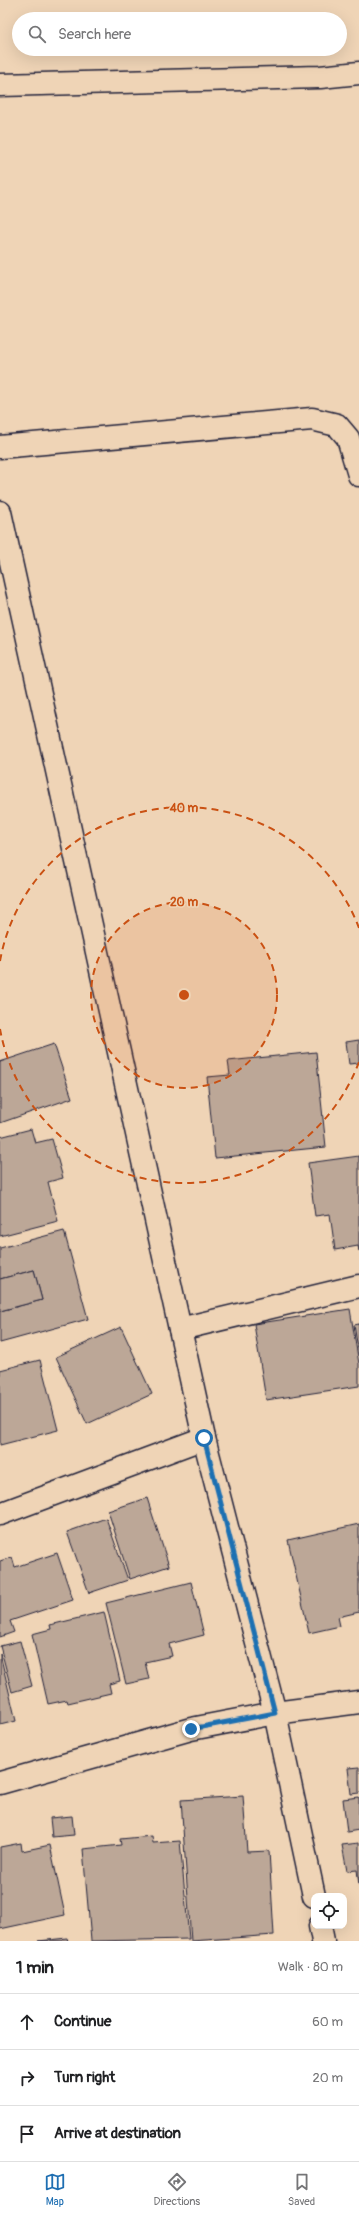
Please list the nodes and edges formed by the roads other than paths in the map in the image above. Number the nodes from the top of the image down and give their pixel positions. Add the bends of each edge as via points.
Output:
1 (359, 73) edge
2 (0, 85) edge
3 (0, 447) edge
4 (359, 475) edge
5 (0, 512) edge
6 (359, 1286) edge
7 (180, 1329) junction
8 (204, 1438) junction
9 (0, 1514) edge
10 (359, 1702) edge
11 (275, 1713) junction
12 (0, 1783) edge
13 (313, 1893) edge
14 (321, 1929) edge
15 (324, 1941) edge

1 - 2 street via 320,78
3 - 4 street via 312,419 336,426 348,438
5 - 7 street
6 - 7 street
7 - 8 street
8 - 9 street
8 - 11 street
10 - 11 street
11 - 12 street via 191,1729
11 - 13 street
14 - 15 street

